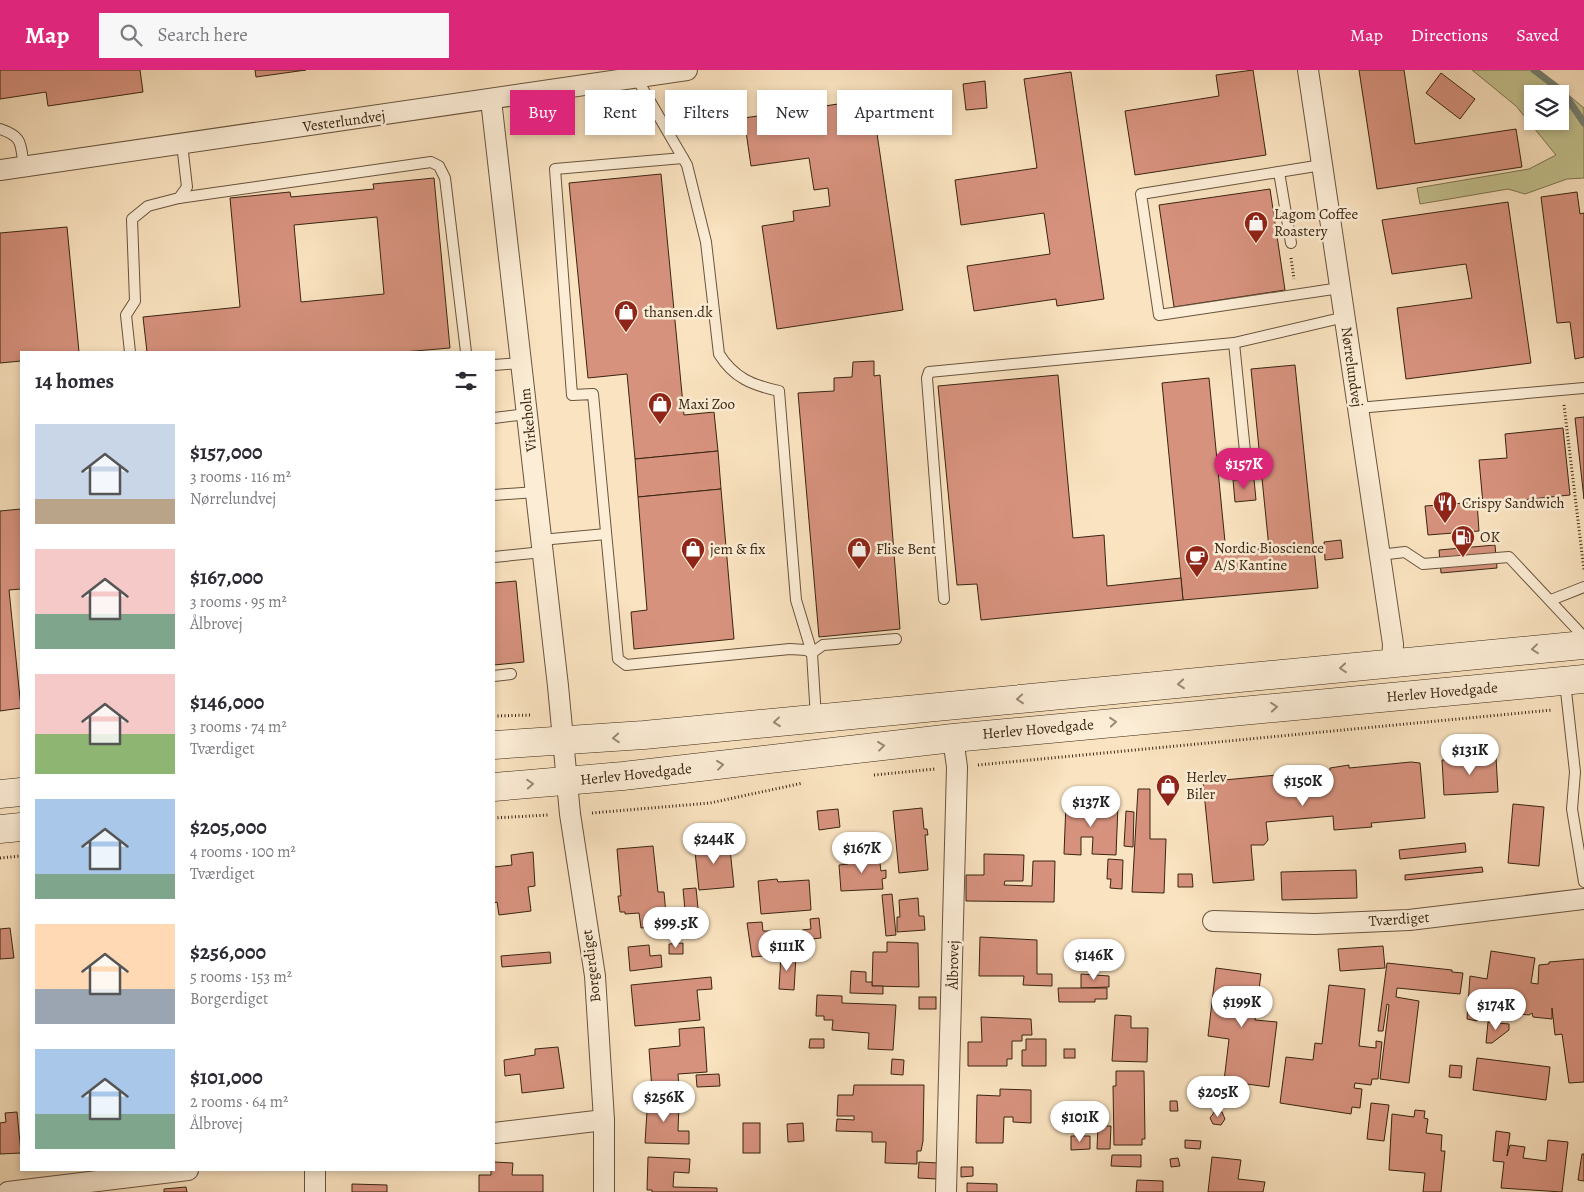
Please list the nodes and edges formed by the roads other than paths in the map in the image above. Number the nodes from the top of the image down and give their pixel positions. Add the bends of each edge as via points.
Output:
1 (687, 70) edge
2 (1308, 70) edge
3 (594, 77) edge
4 (636, 77) junction
5 (491, 100) junction
6 (0, 129) edge
7 (182, 144) junction
8 (683, 158) junction
9 (1322, 166) junction
10 (24, 167) junction
11 (0, 170) edge
12 (1279, 172) junction
13 (179, 198) junction
14 (1291, 242) road end
15 (1340, 288) junction
16 (1344, 317) junction
17 (1234, 343) junction
18 (130, 351) edge
19 (466, 351) edge
20 (521, 363) junction
21 (495, 366) edge
22 (1584, 388) edge
23 (1358, 408) junction
24 (527, 414) junction
25 (495, 418) edge
26 (1247, 471) dead end
27 (536, 492) junction
28 (495, 495) edge
29 (606, 534) junction
30 (542, 546) junction
31 (1379, 555) junction
32 (495, 557) edge
33 (1584, 587) edge
34 (944, 599) dead end
35 (1551, 600) junction
36 (1584, 637) edge
37 (896, 639) dead end
38 (1584, 644) edge
39 (812, 653) junction
40 (1392, 664) junction
41 (510, 674) dead end
42 (495, 676) edge
43 (1574, 680) edge
44 (816, 718) junction
45 (953, 738) junction
46 (564, 741) junction
47 (495, 745) edge
48 (1580, 772) edge
49 (567, 782) junction
50 (495, 787) edge
51 (20, 792) edge
52 (0, 794) edge
53 (20, 827) edge
54 (0, 829) edge
55 (1584, 882) edge
56 (1584, 899) edge
57 (1213, 921) dead end
58 (604, 1120) junction
59 (495, 1133) edge
60 (180, 1171) edge
61 (316, 1171) edge
62 (8, 1192) edge
63 (315, 1192) edge
64 (604, 1192) edge
65 (946, 1192) edge

1 - 4 street, Vesterlundvej
2 - 9 street, Nørrelundvej
3 - 4 street, Vesterlundvej
3 - 5 street, Vesterlundvej
4 - 8 lane
5 - 7 street, Vesterlundvej
5 - 20 street, Virkeholm
6 - 10 lane via 19,138
7 - 10 street, Vesterlundvej
7 - 13 lane via 187,187
8 - 29 lane via 555,169 572,395 593,394
8 - 39 lane via 706,242 719,354 738,378 779,391 796,600
9 - 12 lane
9 - 15 street, Nørrelundvej
10 - 11 street, Vesterlundvej
12 - 14 lane
12 - 15 lane via 1141,194 1159,315
13 - 18 lane via 148,206 132,219 135,301 126,315
13 - 19 lane via 431,162 439,166 445,178
15 - 16 street, Nørrelundvej
16 - 17 lane
16 - 23 street, Nørrelundvej
17 - 26 lane
17 - 34 lane via 929,372
20 - 21 lane
20 - 24 street, Virkeholm
22 - 23 lane
23 - 31 street, Nørrelundvej
24 - 25 lane
24 - 27 street, Virkeholm
27 - 28 lane
27 - 30 street, Virkeholm
29 - 30 lane
29 - 39 lane via 618,659 626,665 790,649
30 - 32 lane
30 - 46 street, Virkeholm
31 - 35 lane via 1405,552 1423,564 1509,557
31 - 40 street, Nørrelundvej
33 - 35 lane
35 - 36 lane
37 - 39 lane via 823,645
38 -> 40 main road, Herlev Hovedgade
39 - 44 lane
40 -> 44 main road, Herlev Hovedgade
41 - 42 lane
45 -> 43 main road, Herlev Hovedgade
43 - 48 lane via 1569,709
44 -> 46 main road, Herlev Hovedgade
49 -> 45 main road, Herlev Hovedgade
45 - 65 street, Ålbrovej via 957,767
46 - 47 main road, Herlev Hovedgade
46 - 49 street, Borgerdiget
48 - 55 lane via 1572,809
50 -> 49 main road, Herlev Hovedgade
49 - 58 street, Borgerdiget via 595,976
51 - 52 main road
53 - 54 main road
56 - 57 street, Tværdiget via 1409,920 1315,924
58 - 59 street
58 - 64 street, Borgerdiget
60 - 62 street
61 - 63 street

